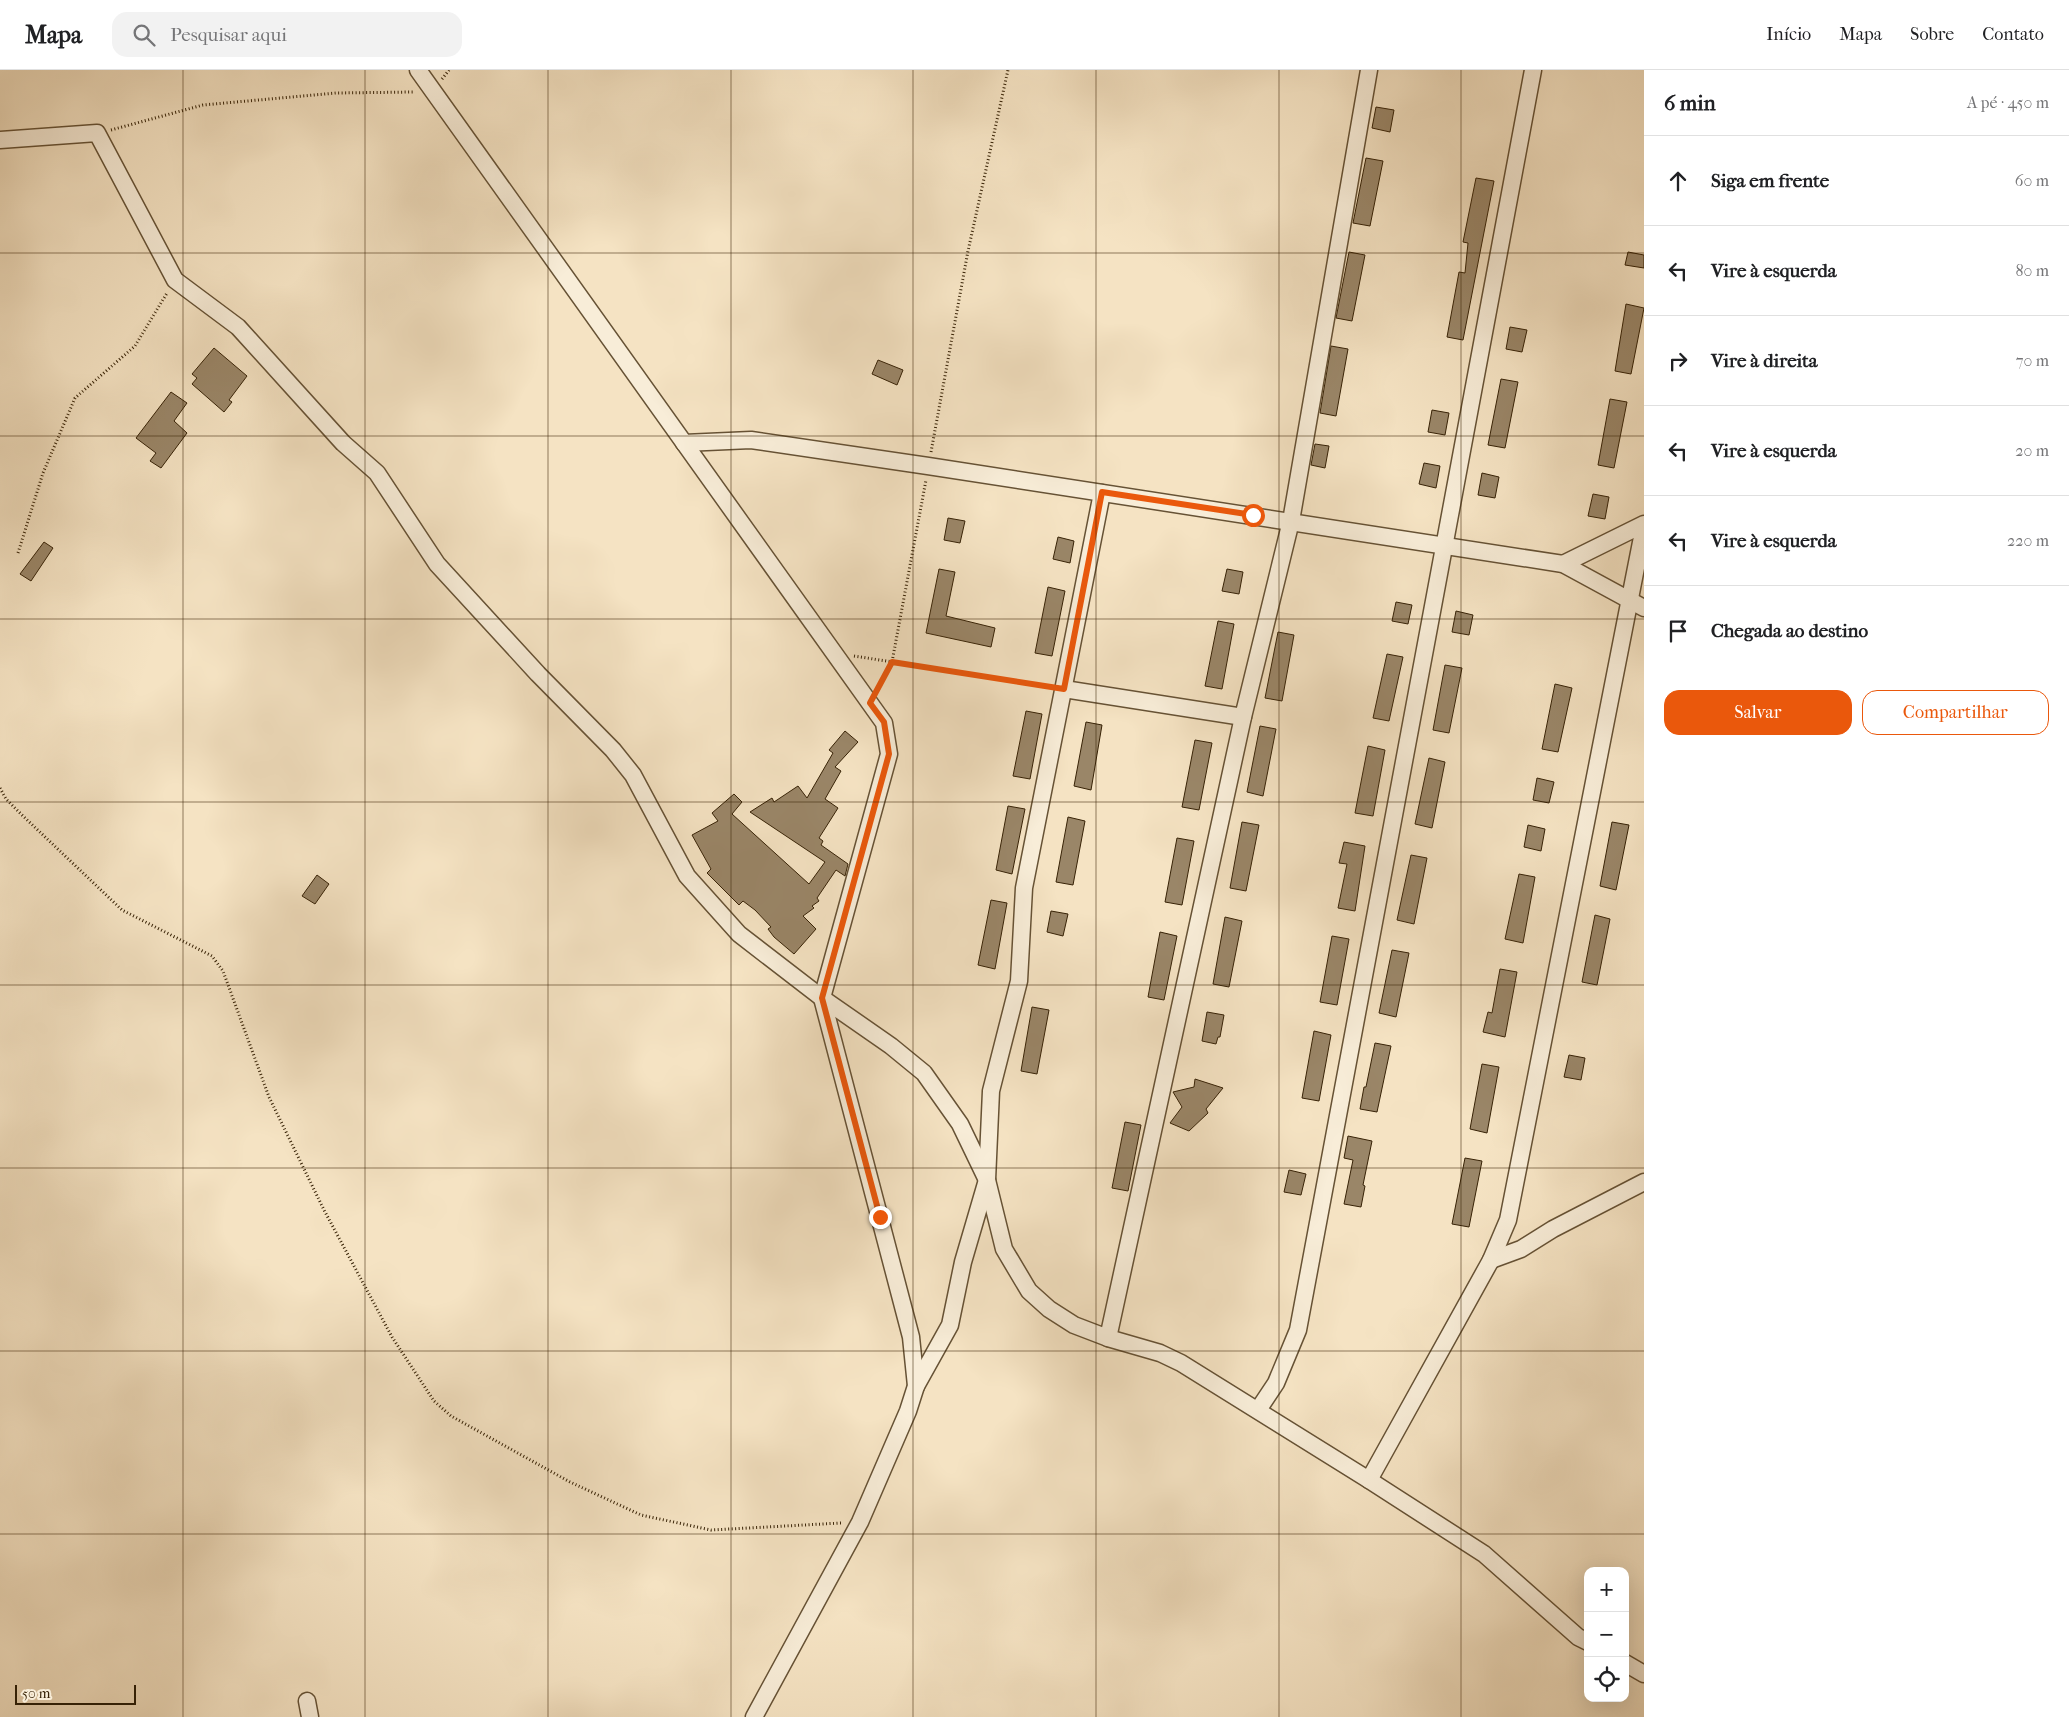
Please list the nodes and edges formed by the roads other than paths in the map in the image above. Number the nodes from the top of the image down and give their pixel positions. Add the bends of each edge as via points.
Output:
1 (418, 70) edge
2 (1370, 70) edge
3 (1533, 70) edge
4 (0, 140) edge
5 (684, 444) junction
6 (1102, 492) junction
7 (1291, 521) junction
8 (1644, 525) edge
9 (1444, 546) junction
10 (1563, 564) junction
11 (1629, 600) junction
12 (1644, 608) edge
13 (1064, 689) junction
14 (1243, 717) junction
15 (822, 998) junction
16 (987, 1180) junction
17 (1644, 1182) edge
18 (1491, 1260) junction
19 (1108, 1338) junction
20 (916, 1386) junction
21 (1258, 1410) junction
22 (1369, 1480) junction
23 (1584, 1640) edge
24 (1629, 1665) edge
25 (1644, 1674) edge
26 (754, 1717) edge

1 - 5 street
2 - 7 street
3 - 9 street
4 - 15 street via 97,133 175,280 238,327 343,442 377,473 437,564 633,775 687,876 739,934
5 - 6 street via 751,440
5 - 15 street via 884,722 889,754
6 - 7 street
6 - 13 street
7 - 9 street
7 - 14 street
8 - 10 street
8 - 11 street
9 - 10 street
9 - 21 street via 1298,1330 1276,1383
10 - 11 street
11 - 12 street
11 - 18 street via 1508,1220
13 - 14 street
13 - 16 street via 1024,888 1019,981 991,1091
14 - 19 street
15 - 16 street via 924,1073 960,1124
15 - 20 street via 911,1336
16 - 19 street via 1004,1249 1029,1291 1074,1325
16 - 20 street via 963,1262 950,1325
17 - 18 street via 1553,1228 1521,1249
18 - 22 street
19 - 21 street via 1180,1363
20 - 26 street via 908,1412 860,1522
21 - 22 street
22 - 23 street via 1484,1554
24 - 25 street

